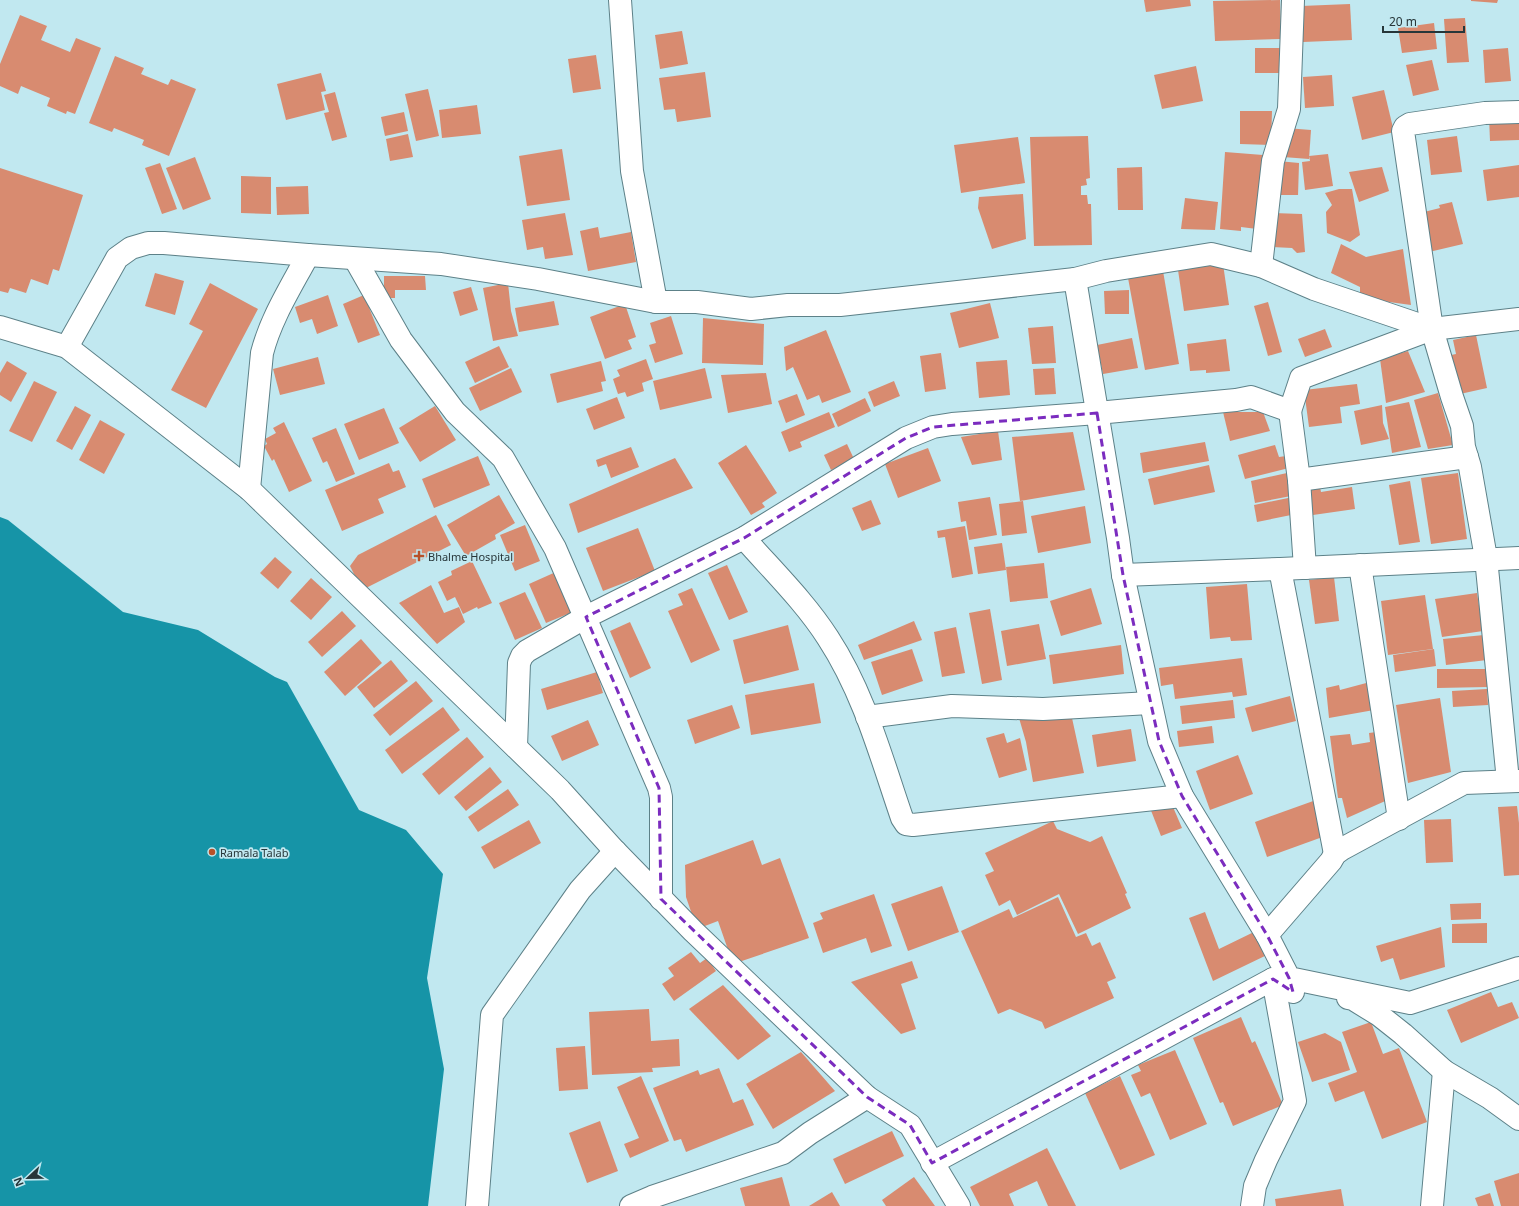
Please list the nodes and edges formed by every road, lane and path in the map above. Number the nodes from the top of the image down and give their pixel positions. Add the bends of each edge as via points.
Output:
1 (620, 0) edge
2 (1292, 0) edge
3 (1519, 112) edge
4 (308, 255) junction
5 (355, 259) junction
6 (1261, 266) junction
7 (1075, 279) junction
8 (656, 302) junction
9 (1519, 319) edge
10 (0, 327) edge
11 (1432, 329) junction
12 (67, 347) junction
13 (1290, 411) junction
14 (1097, 414) junction
15 (1467, 457) junction
16 (1299, 480) junction
17 (248, 489) junction
18 (744, 538) junction
19 (1486, 558) junction
20 (1519, 558) edge
21 (1360, 565) junction
22 (1304, 568) junction
23 (1280, 569) junction
24 (1123, 575) junction
25 (586, 617) junction
26 (1150, 703) junction
27 (867, 717) junction
28 (516, 747) junction
29 (1514, 781) edge
30 (1182, 796) junction
31 (1399, 819) junction
32 (615, 852) junction
33 (1335, 854) junction
34 (661, 899) junction
35 (1267, 935) junction
36 (1519, 968) edge
37 (1285, 983) junction
38 (1444, 1071) junction
39 (867, 1097) junction
40 (1519, 1119) edge
41 (932, 1163) junction
42 (477, 1206) edge
43 (631, 1206) edge
44 (960, 1206) edge
45 (1252, 1206) edge
46 (1432, 1206) edge

1 - 8 street via 632,170
2 - 6 street via 1289,109 1273,161
3 - 11 street via 1485,113 1410,124 1403,131
4 - 5 street
4 - 12 street via 164,242 131,248 117,258
4 - 17 street via 271,324 262,353
5 - 8 street via 441,264 538,279
5 - 25 street via 409,351 455,412 503,458 556,548
6 - 7 street via 1211,254 1106,271
6 - 11 street via 1314,289
7 - 8 street via 840,305 788,305 750,309 697,302
7 - 14 street
9 - 11 street
10 - 12 street
11 - 13 street via 1301,378
11 - 15 street via 1462,426
12 - 17 street
13 - 14 street via 1250,397
13 - 16 street
14 - 18 street via 933,427 906,438
14 - 24 street
15 - 16 street
15 - 19 street
16 - 22 street
17 - 28 street
18 - 25 street
18 - 27 street via 802,603 828,638
19 - 20 street
19 - 21 street
19 - 29 street
21 - 22 street
21 - 31 street
22 - 23 street
23 - 24 street
23 - 33 street
24 - 26 street
25 - 28 street via 522,656 519,663
25 - 34 street via 659,788
26 - 27 street via 1043,709 952,706
26 - 30 street via 1159,741
27 - 30 street via 906,824
28 - 32 street via 560,790
29 - 31 street via 1464,784
30 - 35 street
31 - 33 street
32 - 34 street
32 - 42 street via 580,890 492,1015
33 - 35 street
34 - 39 street
35 - 37 street
36 - 37 street via 1410,1003
37 - 38 street via 1353,999 1379,1015
37 - 41 street
37 - 45 street via 1296,1101 1255,1186
38 - 40 street via 1490,1098
38 - 46 street
39 - 41 street via 910,1125
39 - 43 street via 783,1153
41 - 44 street

